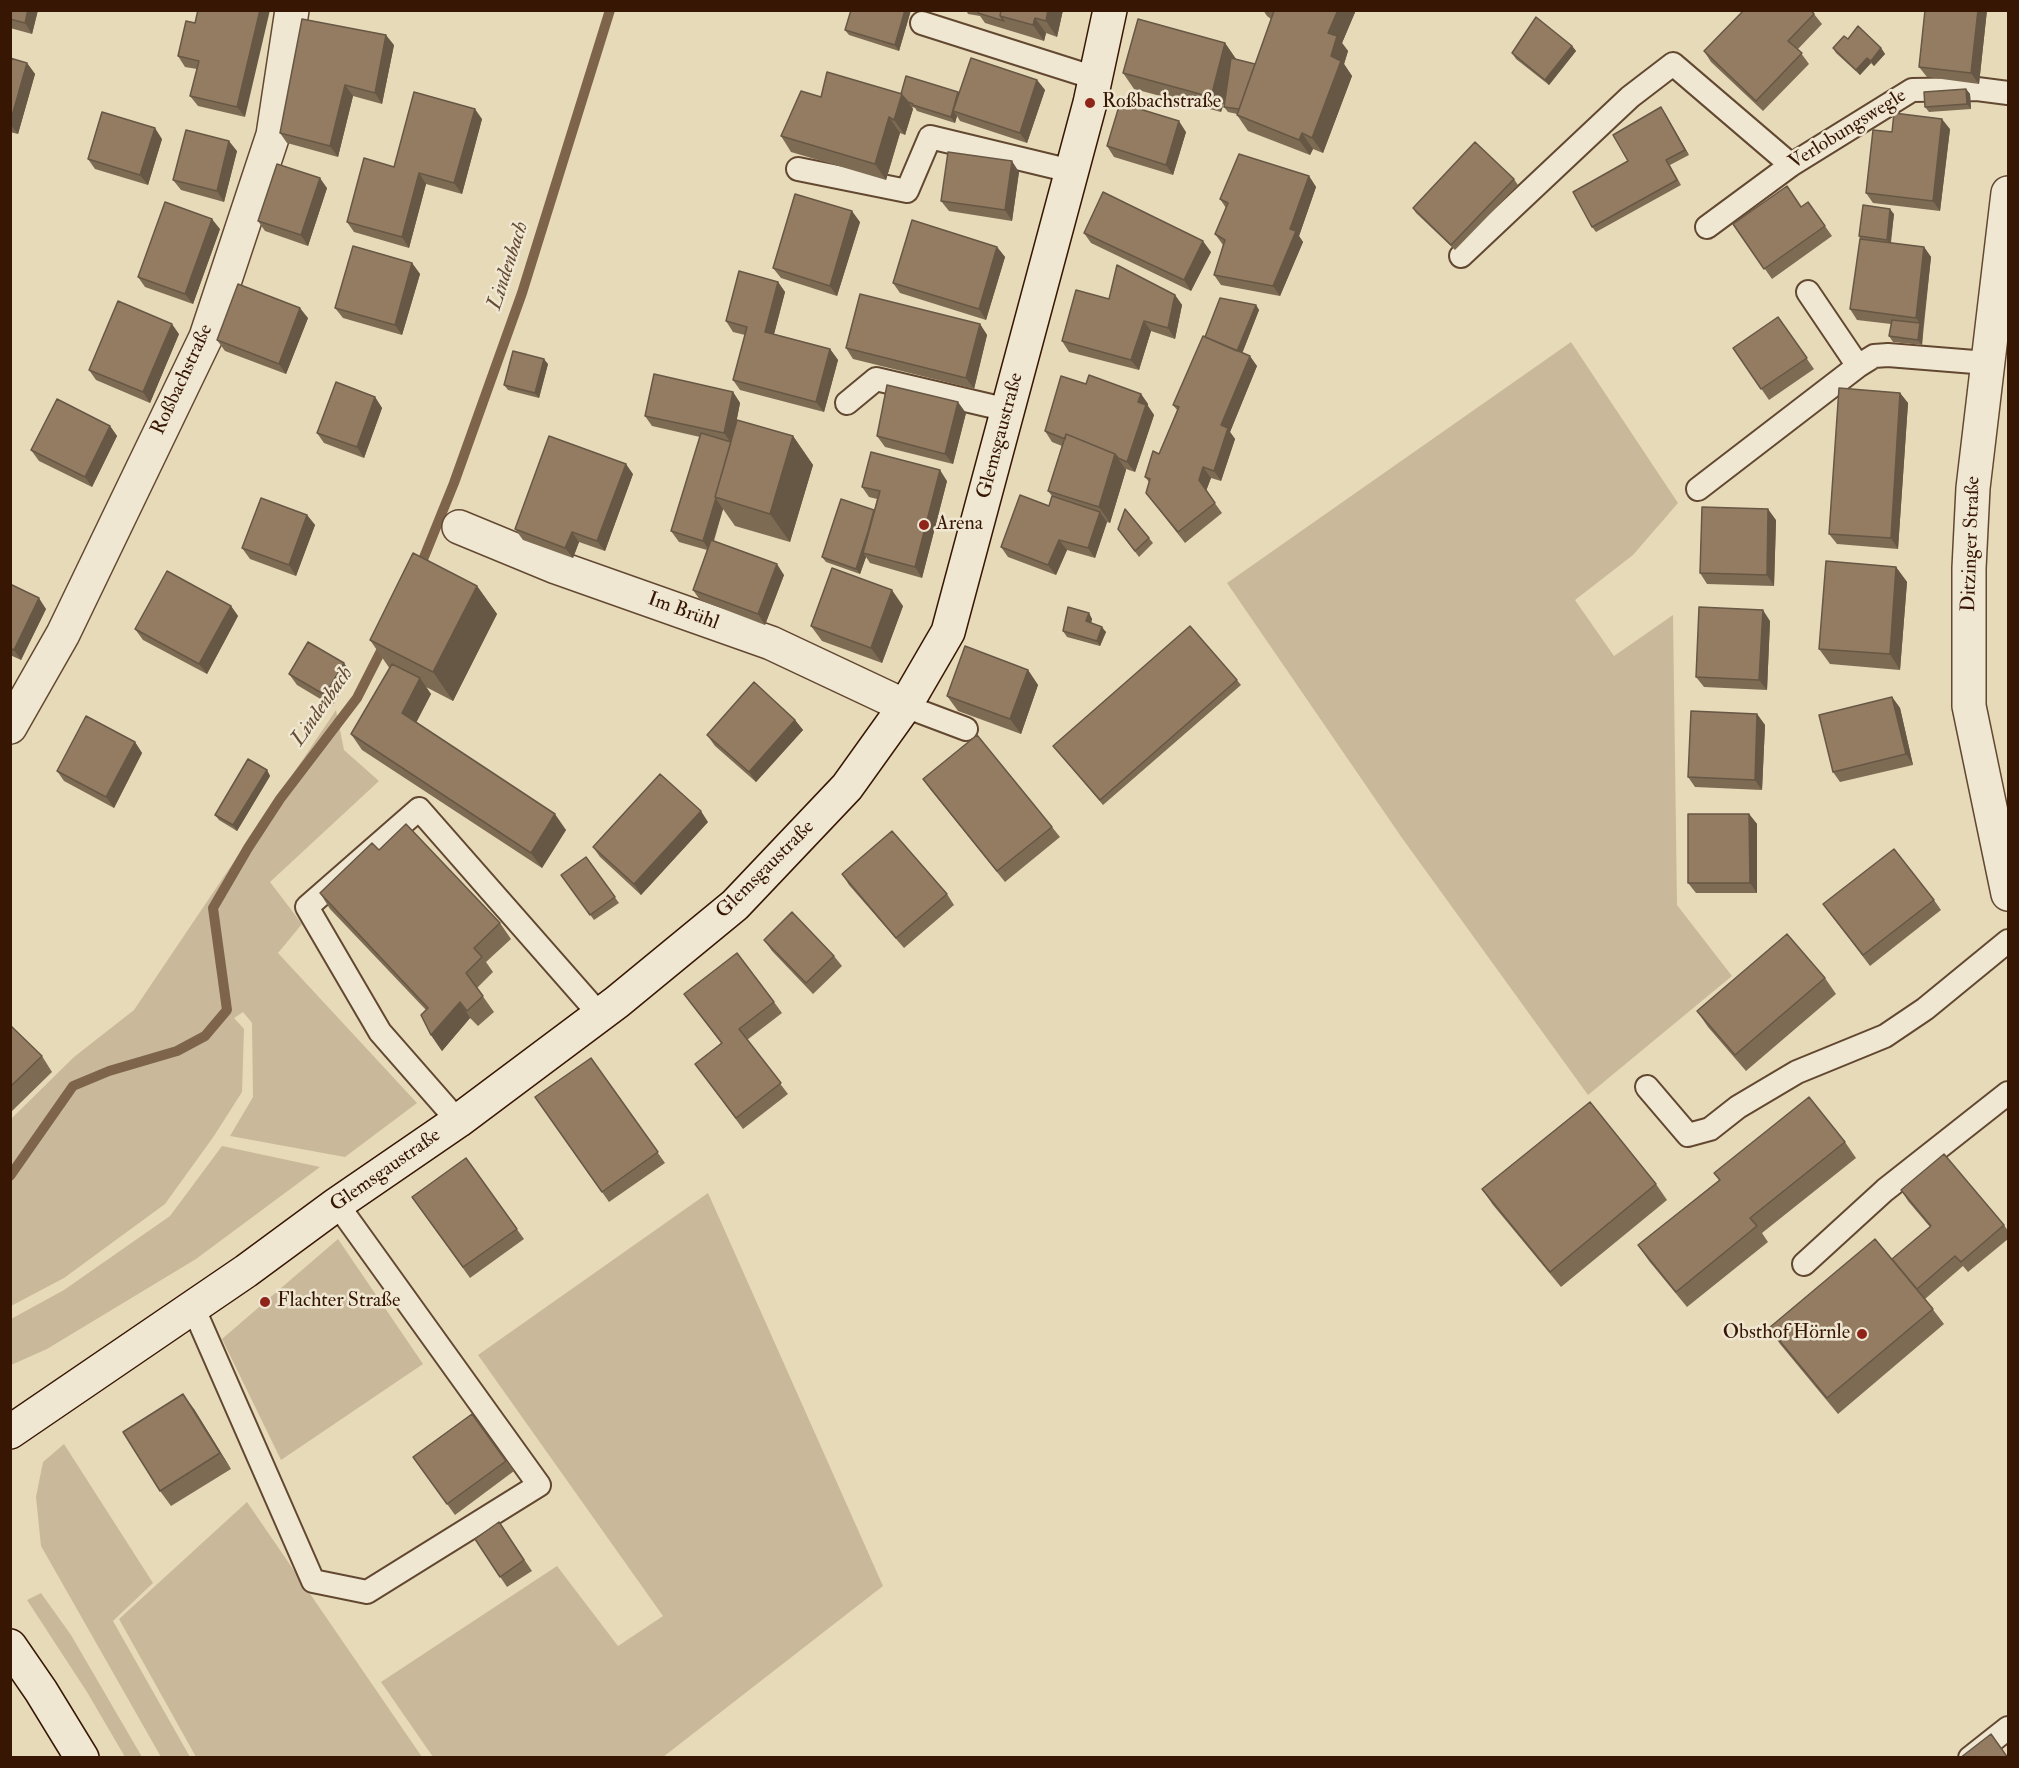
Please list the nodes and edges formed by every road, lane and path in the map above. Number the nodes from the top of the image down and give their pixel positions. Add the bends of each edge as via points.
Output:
1 (292, 10) edge
2 (1110, 10) edge
3 (922, 23) dead end
4 (1095, 78) junction
5 (2008, 93) edge
6 (1791, 165) junction
7 (798, 169) edge
8 (1071, 171) junction
9 (2008, 193) edge
10 (1707, 227) dead end
11 (1461, 256) dead end
12 (1808, 292) dead end
13 (1987, 363) junction
14 (1858, 366) junction
15 (847, 403) dead end
16 (1008, 410) junction
17 (1698, 489) dead end
18 (459, 527) dead end
19 (905, 706) junction
20 (10, 727) edge
21 (966, 729) edge
22 (2008, 894) edge
23 (2008, 941) edge
24 (600, 1015) junction
25 (1647, 1087) dead end
26 (2008, 1093) edge
27 (458, 1121) junction
28 (337, 1204) junction
29 (1804, 1264) dead end
30 (193, 1307) junction
31 (10, 1432) edge
32 (10, 1646) edge
33 (2008, 1728) edge
34 (82, 1758) edge
35 (1970, 1758) edge

1 - 20 main road, Roßbachstraße via 273,135 206,336 63,634
2 - 4 main road, Glemsgaustraße
3 - 4 lane
4 - 8 main road, Glemsgaustraße
5 - 6 lane, Verlobungswegle via 1977,89 1912,90
6 - 10 lane, Verlobungswegle
6 - 11 lane via 1673,64 1630,97
7 - 8 lane via 907,191 930,137
8 - 16 main road, Glemsgaustraße
9 - 13 main road, Ditzinger Straße
12 - 14 lane
13 - 14 lane via 1888,354 1874,356
13 - 22 main road, Ditzinger Straße via 1972,500 1969,706
14 - 17 lane
15 - 16 lane via 876,379
16 - 19 main road, Glemsgaustraße via 948,632
18 - 19 main road, Im Brühl via 556,567 771,644
19 - 21 lane
19 - 24 main road, Glemsgaustraße via 848,787 735,905
23 - 25 lane via 1925,1009 1885,1036 1797,1072 1710,1128 1688,1135
24 - 27 main road, Glemsgaustraße
24 - 27 lane via 419,808 308,907 380,1032
26 - 29 lane via 1885,1190
27 - 28 main road, Glemsgaustraße
28 - 30 main road, Glemsgaustraße
28 - 30 lane via 539,1485 367,1592 313,1581
30 - 31 main road, Glemsgaustraße
32 - 34 main road
33 - 35 lane

